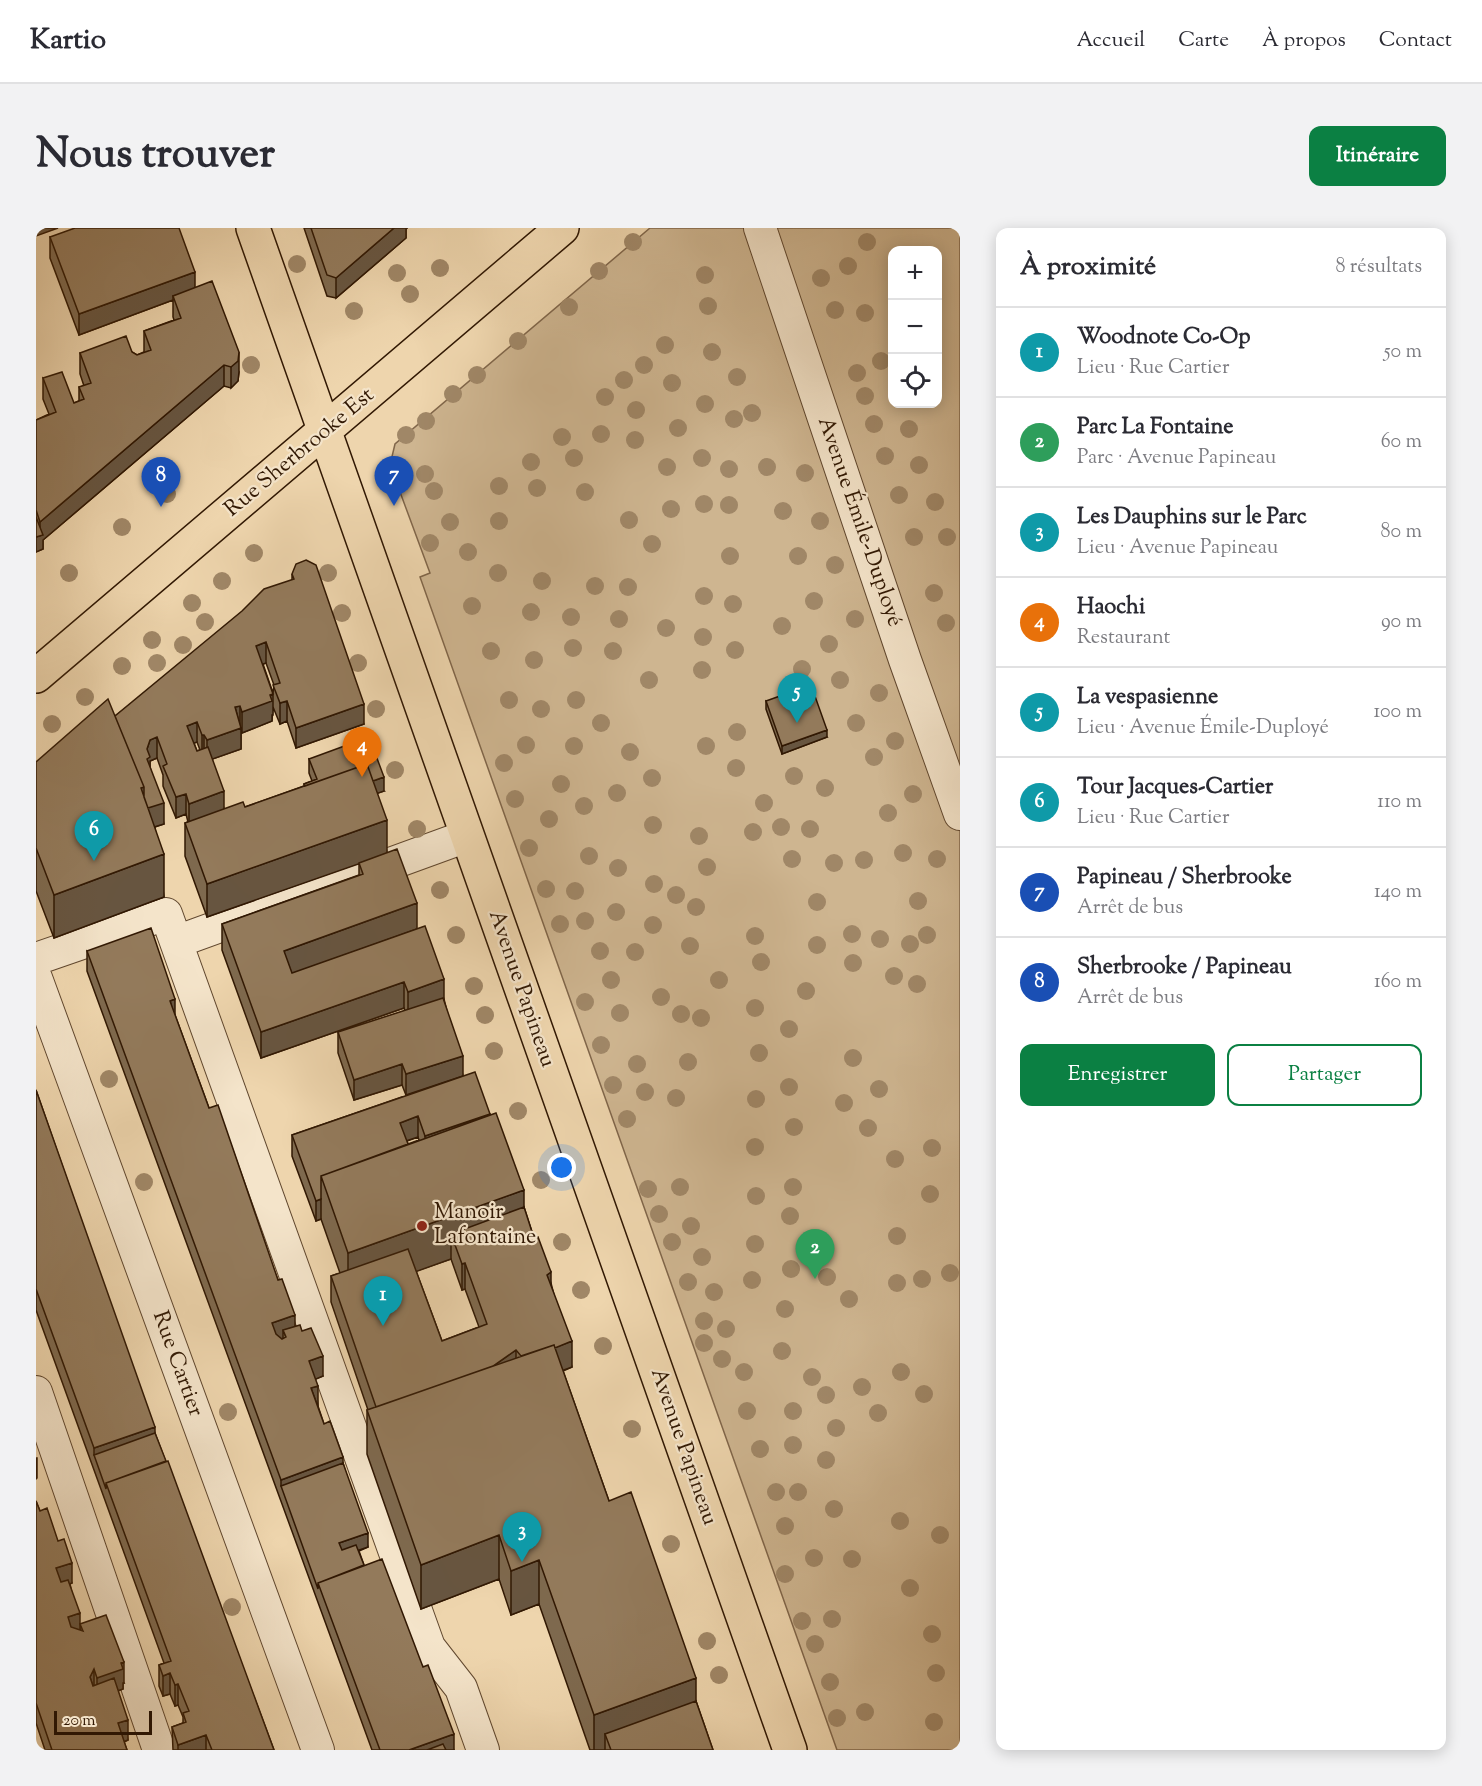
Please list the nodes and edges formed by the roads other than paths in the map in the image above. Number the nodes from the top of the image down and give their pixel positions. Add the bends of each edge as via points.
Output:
1 (252, 228) edge
2 (562, 228) edge
3 (760, 228) edge
4 (322, 432) junction
5 (36, 676) edge
6 (960, 814) edge
7 (467, 836) junction
8 (176, 942) junction
9 (36, 959) edge
10 (38, 990) edge
11 (36, 1392) edge
12 (159, 1750) edge
13 (318, 1750) edge
14 (483, 1750) edge
15 (790, 1750) edge

1 - 4 main road, Avenue Papineau
2 - 4 main road, Rue Sherbrooke Est
3 - 6 street, Avenue Émile-Duployé
4 - 5 main road, Rue Sherbrooke Est
4 - 7 main road, Avenue Papineau
7 - 8 street
7 - 15 main road, Avenue Papineau
8 - 9 street via 166,914
8 - 14 street via 429,1647 461,1688
10 - 13 street, Rue Cartier
11 - 12 street

